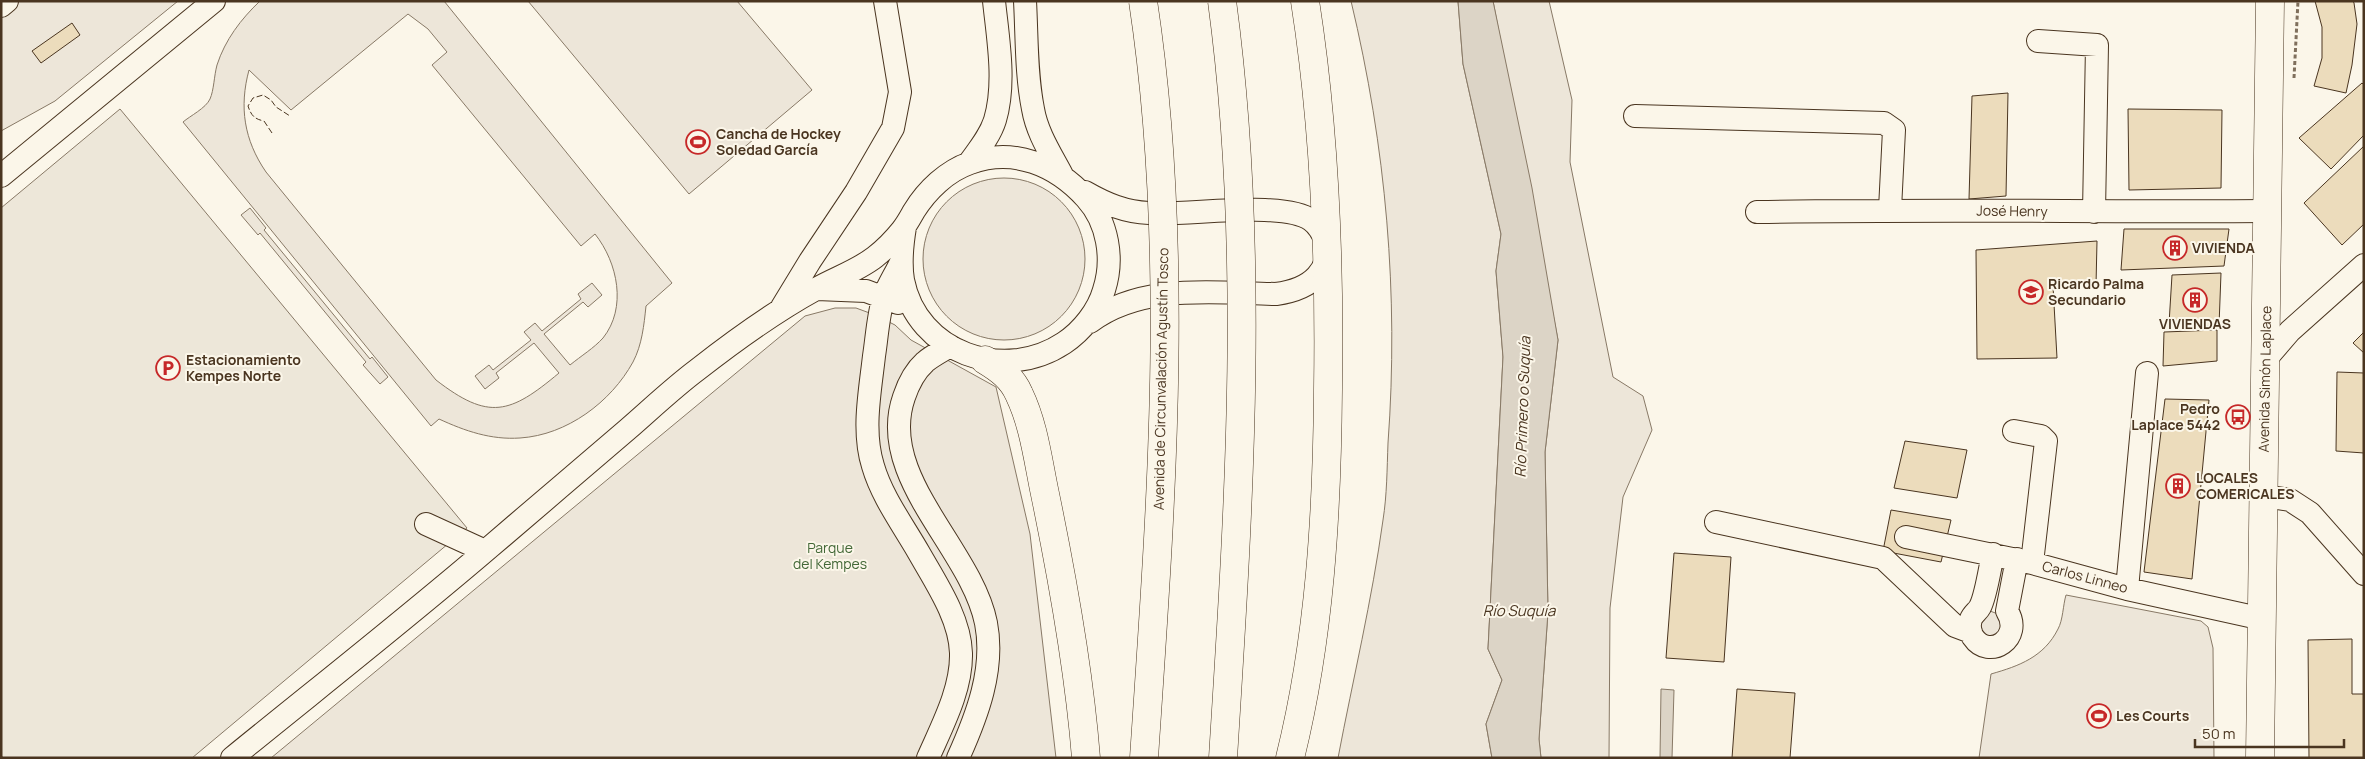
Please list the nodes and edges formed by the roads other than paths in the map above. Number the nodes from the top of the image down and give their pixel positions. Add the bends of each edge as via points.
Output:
1 (7, 1) edge
2 (214, 1) edge
3 (886, 1) edge
4 (994, 1) edge
5 (1025, 1) edge
6 (1143, 1) edge
7 (1222, 1) edge
8 (1305, 1) edge
9 (2270, 1) edge
10 (1, 6) edge
11 (2038, 41) dead end
12 (1635, 116) dead end
13 (969, 163) junction
14 (1, 176) edge
15 (1068, 181) junction
16 (1890, 209) junction
17 (2268, 211) junction
18 (1757, 212) dead end
19 (2094, 212) junction
20 (905, 227) junction
21 (1328, 250) junction
22 (901, 262) junction
23 (2364, 265) edge
24 (816, 289) junction
25 (884, 297) junction
26 (781, 310) junction
27 (920, 316) junction
28 (1083, 327) junction
29 (950, 346) junction
30 (985, 360) junction
31 (2265, 360) junction
32 (2146, 373) dead end
33 (2014, 430) dead end
34 (2264, 496) junction
35 (1716, 522) dead end
36 (426, 524) dead end
37 (1906, 537) dead end
38 (485, 551) junction
39 (1993, 554) junction
40 (2025, 561) junction
41 (2364, 574) edge
42 (2127, 589) junction
43 (2263, 619) junction
44 (1971, 632) junction
45 (232, 758) edge
46 (928, 758) edge
47 (958, 758) edge
48 (1086, 758) edge
49 (1144, 758) edge
50 (1223, 758) edge
51 (1290, 758) edge
52 (2260, 758) edge

1 - 10 street
2 - 14 street
3 - 26 street via 900,92 893,128 861,185
4 - 13 street via 999,53 998,102 988,136
5 - 15 street via 1033,110 1043,140
6 - 49 main road, Avenida de Circunvalación Agustín Tosco, bridge via 1160,170 1165,331 1161,485
7 - 50 main road, bridge via 1238,175 1242,312 1240,462
8 - 21 main road via 1315,82
9 - 17 main road, Avenida Simón Laplace
11 - 19 street via 2097,45
12 - 16 street via 1884,123 1894,130
13 - 15 street via 990,158 1030,160
13 - 20 street via 948,174 929,190
15 - 21 street via 1113,207 1148,213 1286,210 1311,220 1319,229
15 - 28 street via 1098,214 1109,261 1104,293
16 - 18 street, José Henry
16 - 19 street, José Henry
17 - 19 street, José Henry
17 - 31 main road, Avenida Simón Laplace
20 - 22 street
20 - 24 street via 872,259
21 - 28 street via 1321,272 1303,287 1290,292 1184,293 1134,300 1104,311
21 - 51 main road via 1327,493 1322,566 1303,699
22 - 25 street
22 - 27 street via 906,291
23 - 31 street via 2290,331
24 - 25 street via 866,291
24 - 26 street
25 - 27 street
25 - 46 street via 867,426 872,465 882,490 942,596 958,633 961,654 944,722
26 - 38 street via 696,370
27 - 29 street via 928,328
28 - 30 street via 1070,339 1036,358 1004,363
29 - 30 street
29 - 47 street via 924,363 908,384 900,409 900,436 906,468 968,577 986,624 988,651 984,684 975,720
30 - 48 main road via 1010,380 1026,411 1072,634
31 - 34 main road, Avenida Simón Laplace
32 - 42 street
33 - 40 street via 2041,436 2046,441
34 - 41 street via 2290,500 2310,513
34 - 43 main road, Avenida Simón Laplace
35 - 44 street via 1883,558 1955,626
36 - 38 street
37 - 39 street, Carlos Linneo
38 - 45 street
39 - 40 street, Carlos Linneo
39 - 44 street via 1980,607 1971,618
40 - 42 street, Carlos Linneo
40 - 44 street via 2007,611 2012,625 2008,638 1998,646 1984,646
42 - 43 street, Carlos Linneo
43 - 52 main road, Avenida Simón Laplace

